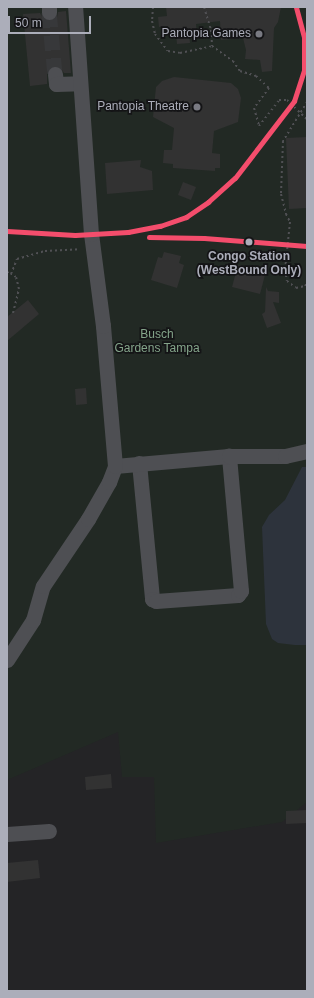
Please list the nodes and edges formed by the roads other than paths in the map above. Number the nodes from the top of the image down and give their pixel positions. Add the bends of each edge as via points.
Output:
1 (75, 7) edge
2 (55, 74) tunnel mouth
3 (80, 84) junction
4 (307, 451) edge
5 (229, 456) junction
6 (138, 464) junction
7 (115, 466) junction
8 (7, 660) edge
9 (49, 831) dead end
10 (7, 834) edge

1 - 3 lane
2 - 3 lane via 56,84
3 - 7 lane
4 - 5 lane via 285,456
5 - 6 lane
5 - 6 lane via 241,591 238,595 156,601 152,599
6 - 7 lane
7 - 8 lane via 88,519 43,586 33,620
9 - 10 lane

